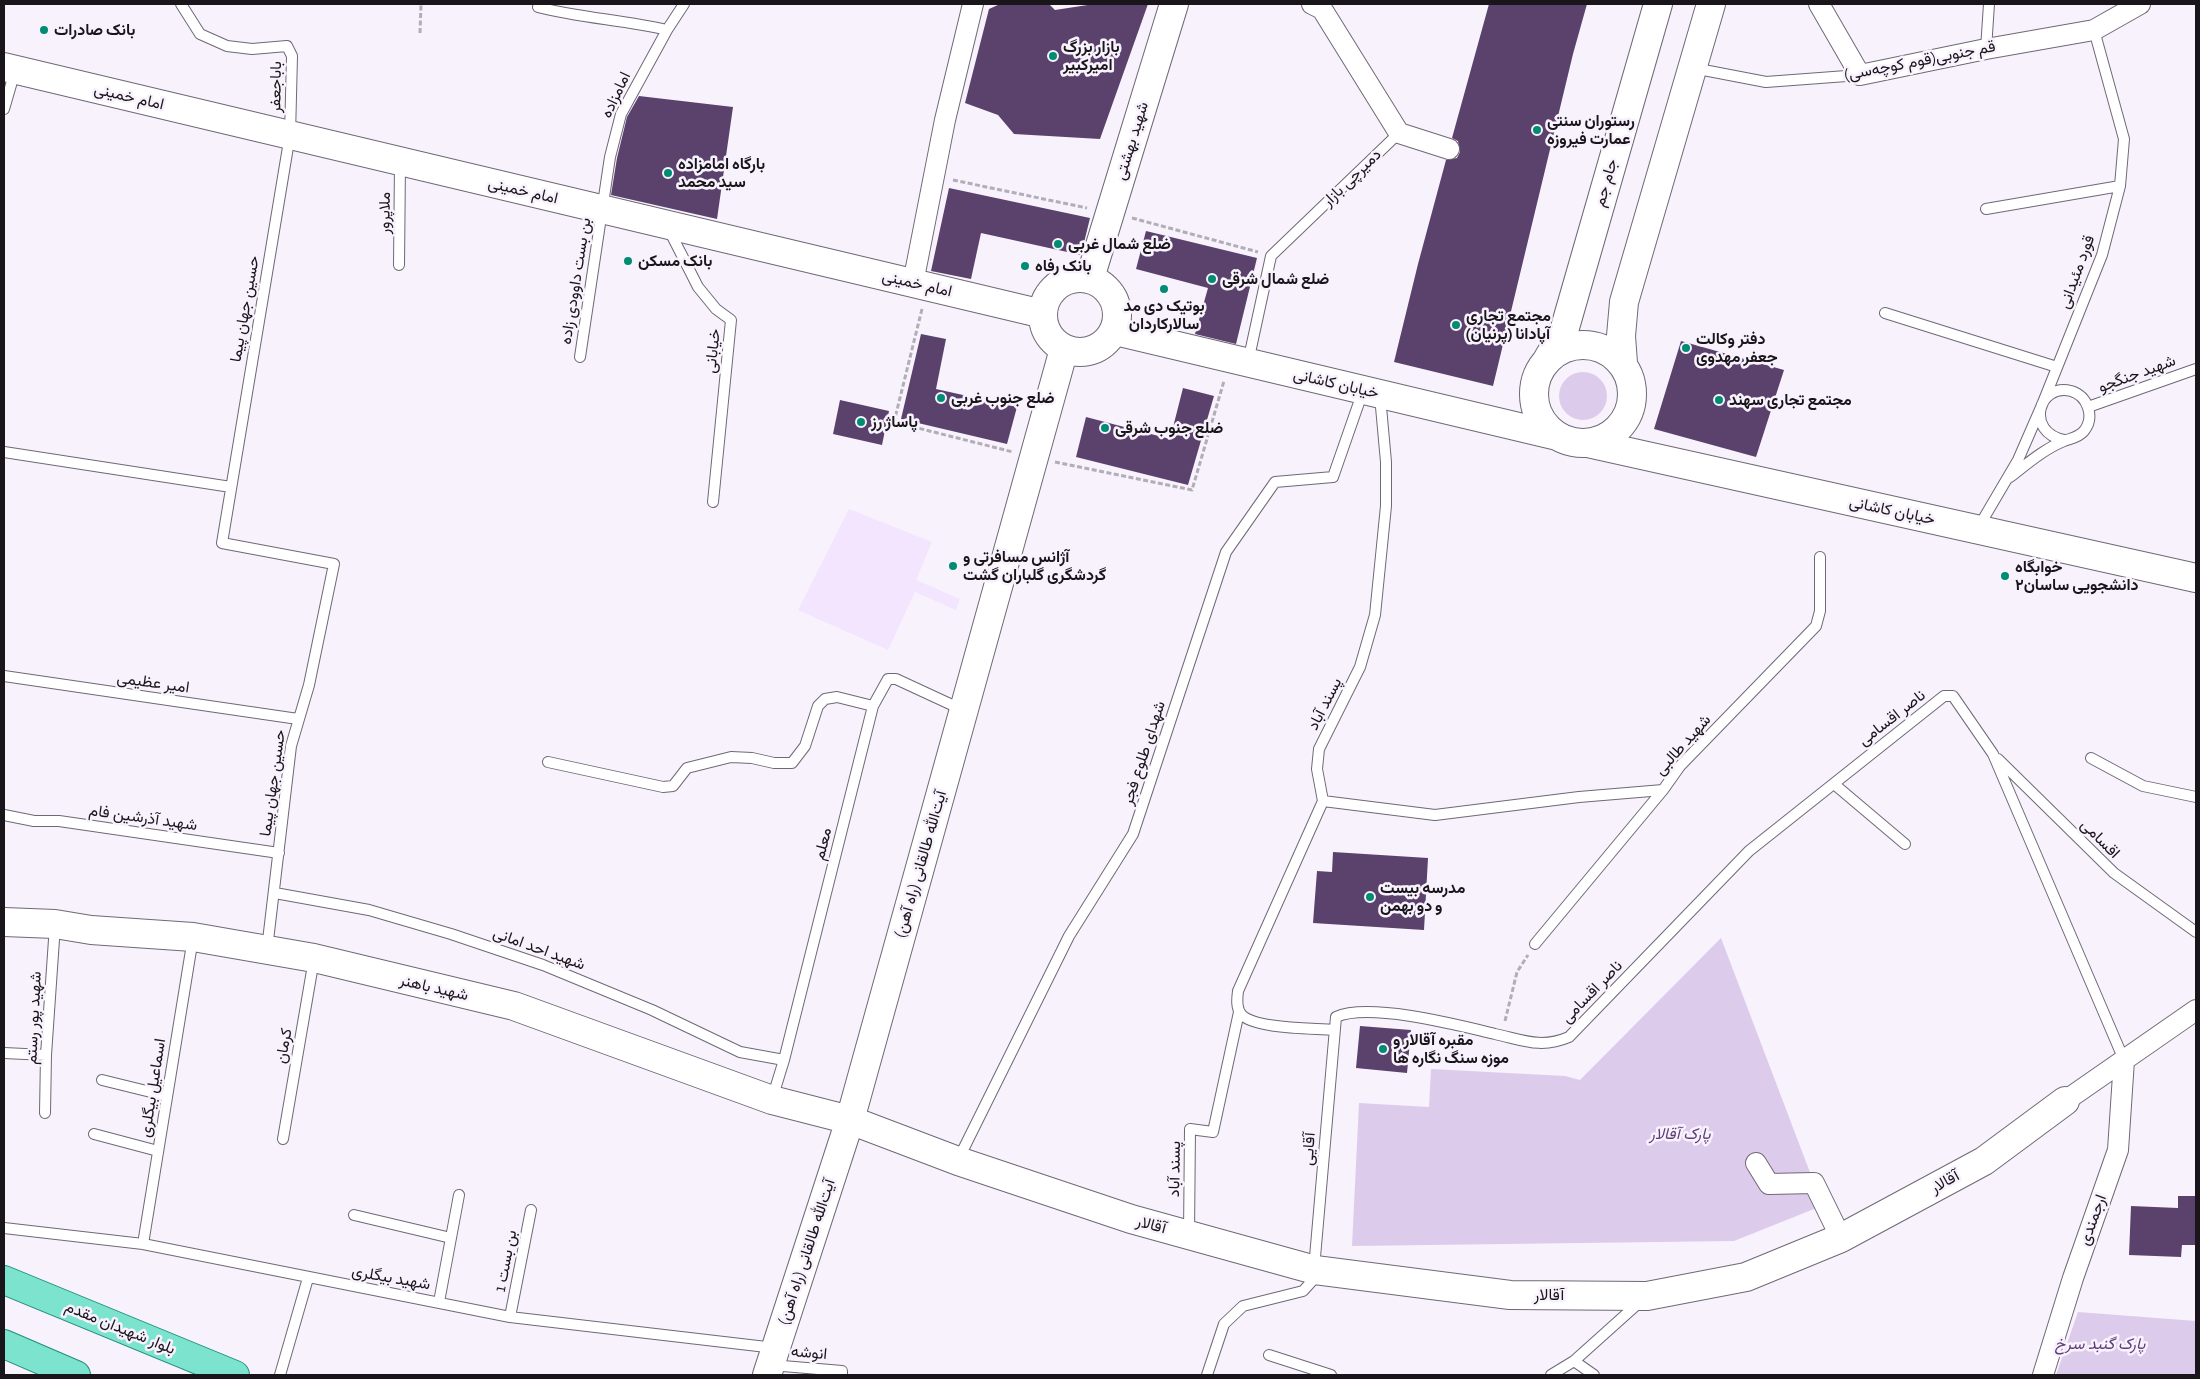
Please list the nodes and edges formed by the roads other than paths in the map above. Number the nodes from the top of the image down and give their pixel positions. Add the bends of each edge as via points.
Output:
1 (181, 4) edge
2 (684, 4) edge
3 (973, 4) edge
4 (1174, 4) edge
5 (1658, 4) edge
6 (1711, 4) edge
7 (1819, 4) edge
8 (1989, 4) edge
9 (2140, 4) edge
10 (1323, 6) edge
11 (538, 7) dead end
12 (667, 30) junction
13 (2094, 30) junction
14 (1986, 49) junction
15 (1692, 68) junction
16 (9, 69) edge
17 (1860, 75) junction
18 (4, 109) edge
19 (1398, 134) junction
20 (290, 135) junction
21 (1450, 149) dead end
22 (400, 162) junction
23 (2120, 186) junction
24 (1986, 208) dead end
25 (602, 210) junction
26 (666, 225) junction
27 (399, 265) dead end
28 (1090, 278) junction
29 (920, 285) junction
30 (1885, 313) dead end
31 (1043, 314) junction
32 (1115, 330) junction
33 (1064, 349) junction
34 (580, 357) dead end
35 (1547, 360) junction
36 (1240, 361) junction
37 (1623, 363) junction
38 (2057, 367) junction
39 (2196, 369) edge
40 (1371, 392) junction
41 (2042, 405) junction
42 (2088, 407) junction
43 (1557, 436) junction
44 (2064, 440) junction
45 (1588, 443) junction
46 (4, 452) edge
47 (2008, 478) junction
48 (231, 487) junction
49 (713, 502) dead end
50 (1977, 530) junction
51 (1820, 557) dead end
52 (2196, 578) edge
53 (4, 676) edge
54 (873, 706) junction
55 (964, 710) junction
56 (298, 719) junction
57 (1993, 754) junction
58 (2091, 758) dead end
59 (548, 762) dead end
60 (1834, 784) junction
61 (1663, 790) junction
62 (2196, 797) edge
63 (1323, 801) junction
64 (4, 815) edge
65 (1904, 844) dead end
66 (279, 853) junction
67 (274, 893) junction
68 (4, 922) edge
69 (55, 924) junction
70 (2196, 932) edge
71 (193, 937) junction
72 (1535, 944) road end
73 (267, 950) junction
74 (314, 958) junction
75 (2196, 1010) edge
76 (1239, 1012) junction
77 (1334, 1030) junction
78 (4, 1053) edge
79 (46, 1055) junction
80 (784, 1060) junction
81 (2124, 1060) junction
82 (102, 1080) dead end
83 (167, 1096) junction
84 (772, 1100) junction
85 (2065, 1101) joint
86 (45, 1113) dead end
87 (850, 1120) junction
88 (94, 1134) dead end
89 (283, 1139) dead end
90 (158, 1151) junction
91 (958, 1161) junction
92 (1756, 1163) dead end
93 (459, 1195) dead end
94 (531, 1210) dead end
95 (354, 1215) dead end
96 (4, 1228) edge
97 (1189, 1235) junction
98 (451, 1238) junction
99 (1841, 1238) junction
100 (143, 1244) junction
101 (1315, 1270) junction
102 (308, 1278) junction
103 (4, 1280) edge
104 (1648, 1296) junction
105 (439, 1302) junction
106 (510, 1317) junction
107 (4, 1344) edge
108 (1269, 1355) dead end
109 (1574, 1361) junction
110 (771, 1363) edge
111 (76, 1375) edge
112 (235, 1375) edge
113 (280, 1375) edge
114 (842, 1375) edge
115 (1206, 1375) edge
116 (1331, 1375) edge
117 (1550, 1375) edge
118 (1594, 1375) edge
119 (2043, 1375) edge

1 - 20 lane, باباجعفر via 200,34 227,46 252,49 287,46 292,56
2 - 12 lane, امامزاده
3 - 29 street via 934,176
4 - 28 street, شهید بهشتی
5 - 35 street, جام جم via 1564,331
6 - 15 street
7 - 17 street
8 - 14 lane
9 - 13 street, قم جنوبی(قوم کوچه‌سی)
10 - 19 street
11 - 12 lane
12 - 25 lane, امامزاده via 621,114
13 - 14 street, قم جنوبی(قوم کوچه‌سی)
13 - 23 lane, قورد مئیدانی via 2124,139
14 - 17 street, قم جنوبی(قوم کوچه‌سی)
15 - 17 lane, قم جنوبی(قوم کوچه‌سی) via 1766,82
15 - 37 street via 1624,302 1621,321
16 - 18 lane
16 - 20 street, امام خمینی
19 - 21 street
19 - 36 lane, دمیرچی بازار via 1271,256
20 - 22 street, امام خمینی
20 - 48 lane, حسین جهان پیما
22 - 25 street, امام خمینی
22 - 27 lane, ملاپرور
23 - 24 lane
23 - 38 lane, قورد مئیدانی via 2102,255
25 - 26 street, امام خمینی
25 - 34 lane, بن بست داوودی زاده
26 - 29 street, امام خمینی
26 - 49 lane, خیابانی via 698,287 716,309 732,320
28 - 31 street via 1068,279 1058,285 1047,298
28 - 32 street via 1112,293 1117,305
29 - 31 street, امام خمینی
30 - 38 lane
31 - 33 street via 1048,335
32 - 33 street via 1099,348 1088,352
32 - 36 street, خیابان کاشانی
33 - 55 street, (راه آهن) آیت‌الله طالقانی
35 - 37 street via 1577,344 1594,345
35 - 43 street via 1533,391 1536,409 1544,424
36 - 40 street, خیابان کاشانی
37 - 45 street via 1631,378 1634,395 1631,409 1615,433
38 - 41 lane, قورد مئیدانی
39 - 42 lane, شهید جنگجو
40 - 43 street, خیابان کاشانی
40 - 63 lane, پسند آباد via 1386,462 1386,506 1374,615 1360,666 1319,749 1317,769
40 - 91 lane, شهدای طلوع فجر via 1333,477 1275,482 1226,552 1133,834 1069,936
41 - 42 lane via 2053,393 2070,391 2078,394
41 - 44 lane, قورد مئیدانی via 2040,414 2044,429 2049,435
41 - 47 lane, قورد مئیدانی
42 - 44 lane, قورد مئیدانی via 2090,415 2085,430 2072,439
43 - 45 street via 1574,443
44 - 47 lane, قورد مئیدانی
45 - 50 street, خیابان کاشانی
46 - 48 lane
47 - 50 lane, قورد مئیدانی
48 - 56 lane, حسین جهان پیما via 222,544 334,564 309,685
50 - 52 street, خیابان کاشانی
51 - 61 lane, شهید طالبی via 1820,611 1816,626 1680,766
53 - 56 lane, امیر عظیمی
54 - 55 lane, معلم via 888,679 896,679
54 - 59 lane via 837,697 825,699 818,706 805,746 792,763 732,757 687,768 674,786 663,787
54 - 80 lane, معلم
55 - 87 street, (راه آهن) آیت‌الله طالقانی
56 - 66 lane, حسین جهان پیما via 291,746
57 - 60 lane, ناصر اقسامی via 1953,696 1944,696
57 - 70 lane, اقسامی via 2114,873
57 - 81 lane, ناصر اقسامی
58 - 62 lane via 2143,786
60 - 65 lane
60 - 77 lane, ناصر اقسامی via 1749,851 1569,1037 1556,1043 1539,1044 1399,1015 1361,1012 1336,1017
61 - 63 lane via 1436,815
61 - 72 lane, شهید طالبی
63 - 76 lane, پسند آباد via 1238,991
64 - 66 lane, شهید آذرشین فام
66 - 67 lane, حسین جهان پیما
67 - 73 lane, حسین جهان پیما
67 - 80 lane, شهید احد امانی via 369,910 451,934 543,965 652,1010 740,1052
68 - 69 street, شهید باهنر
69 - 71 street, شهید باهنر via 91,930
69 - 79 lane, شهید پور رستم
71 - 73 street, شهید باهنر
71 - 83 lane, اسماعیل بیگلری
73 - 74 street, شهید باهنر
74 - 84 street, شهید باهنر via 514,1006
74 - 89 lane, کرمان
75 - 81 street, آقالار
76 - 77 lane via 1246,1019 1262,1024
76 - 97 lane, پسند آباد via 1213,1132 1190,1129
77 - 101 lane, آقایی
78 - 79 lane
79 - 86 lane, شهید پور رستم
80 - 84 lane, معلم
81 - 85 street, آقالار
81 - 119 street, ارجمندی via 2118,1150
82 - 83 lane
83 - 90 lane, اسماعیل بیگلری
84 - 87 street, شهید باهنر
85 - 99 street, آقالار via 1984,1161
87 - 91 street, آقالار
87 - 110 street, (راه آهن) آیت‌الله طالقانی
88 - 90 lane
90 - 100 lane, اسماعیل بیگلری
91 - 97 street, آقالار
92 - 99 street via 1769,1184 1814,1183
93 - 98 lane
94 - 106 lane, بن بست 1
95 - 98 lane
96 - 100 lane, شهید بیگلری
97 - 101 street, آقالار
98 - 105 lane
99 - 104 street, آقالار via 1746,1277
100 - 102 lane, شهید بیگلری
101 - 104 street, آقالار via 1510,1295
101 - 115 lane via 1313,1280 1303,1290 1243,1306 1224,1324
102 - 105 lane, شهید بیگلری
102 - 113 lane
103 - 112 main road, بلوار شهیدان مقدم
104 - 109 lane
105 - 106 lane, شهید بیگلری
106 - 110 lane, شهید بیگلری
107 - 111 main road
108 - 116 lane
109 - 117 lane
109 - 118 lane
110 - 114 lane, انوشه via 842,1371

